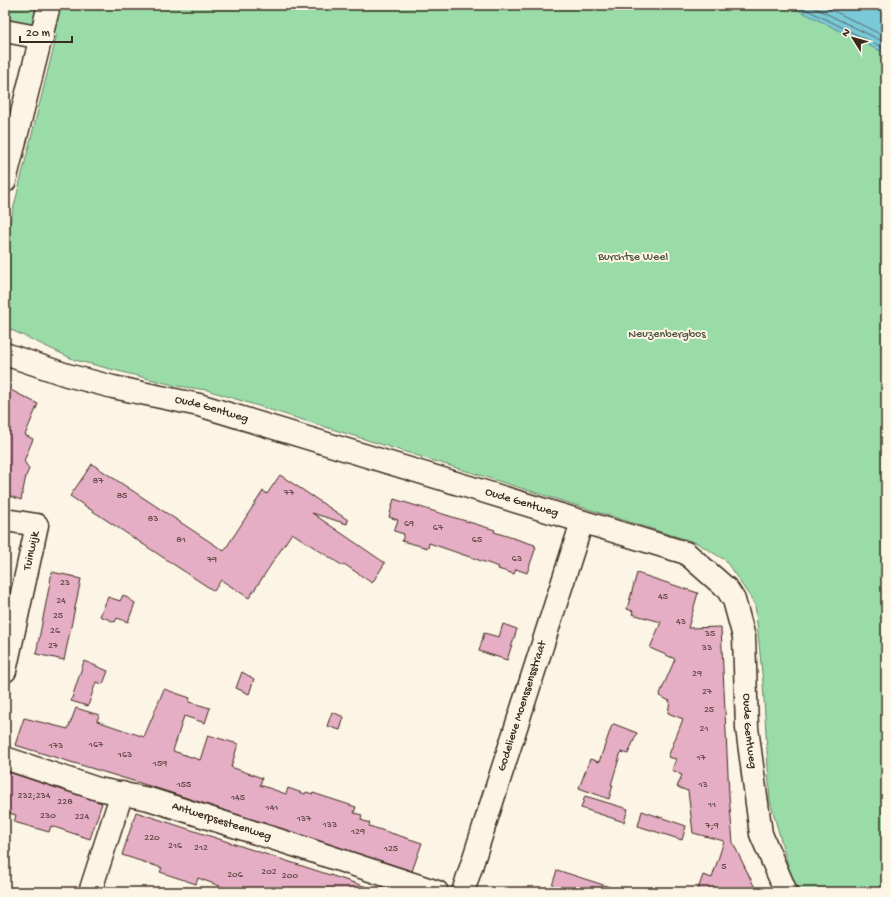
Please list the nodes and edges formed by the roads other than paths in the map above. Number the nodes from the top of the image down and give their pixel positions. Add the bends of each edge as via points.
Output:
1 (49, 5) edge
2 (5, 31) edge
3 (42, 38) junction
4 (5, 181) edge
5 (5, 354) edge
6 (5, 520) edge
7 (582, 522) junction
8 (12, 607) edge
9 (5, 672) edge
10 (5, 758) edge
11 (122, 793) junction
12 (90, 892) edge
13 (437, 892) edge
14 (463, 892) edge
15 (786, 892) edge

1 - 3 street
2 - 3 street
3 - 4 street
5 - 7 street, Oude Gentweg via 67,375 199,405
6 - 8 street, Tuinwijk via 37,525
7 - 14 street, Godelieve Moenssensstraat
7 - 15 street, Oude Gentweg via 686,553 727,589 734,600 744,637 747,728 761,834
8 - 9 street, Tuinwijk
10 - 11 street, Antwerpsesteenweg via 98,789
11 - 12 street
11 - 13 street, Antwerpsesteenweg via 149,799

